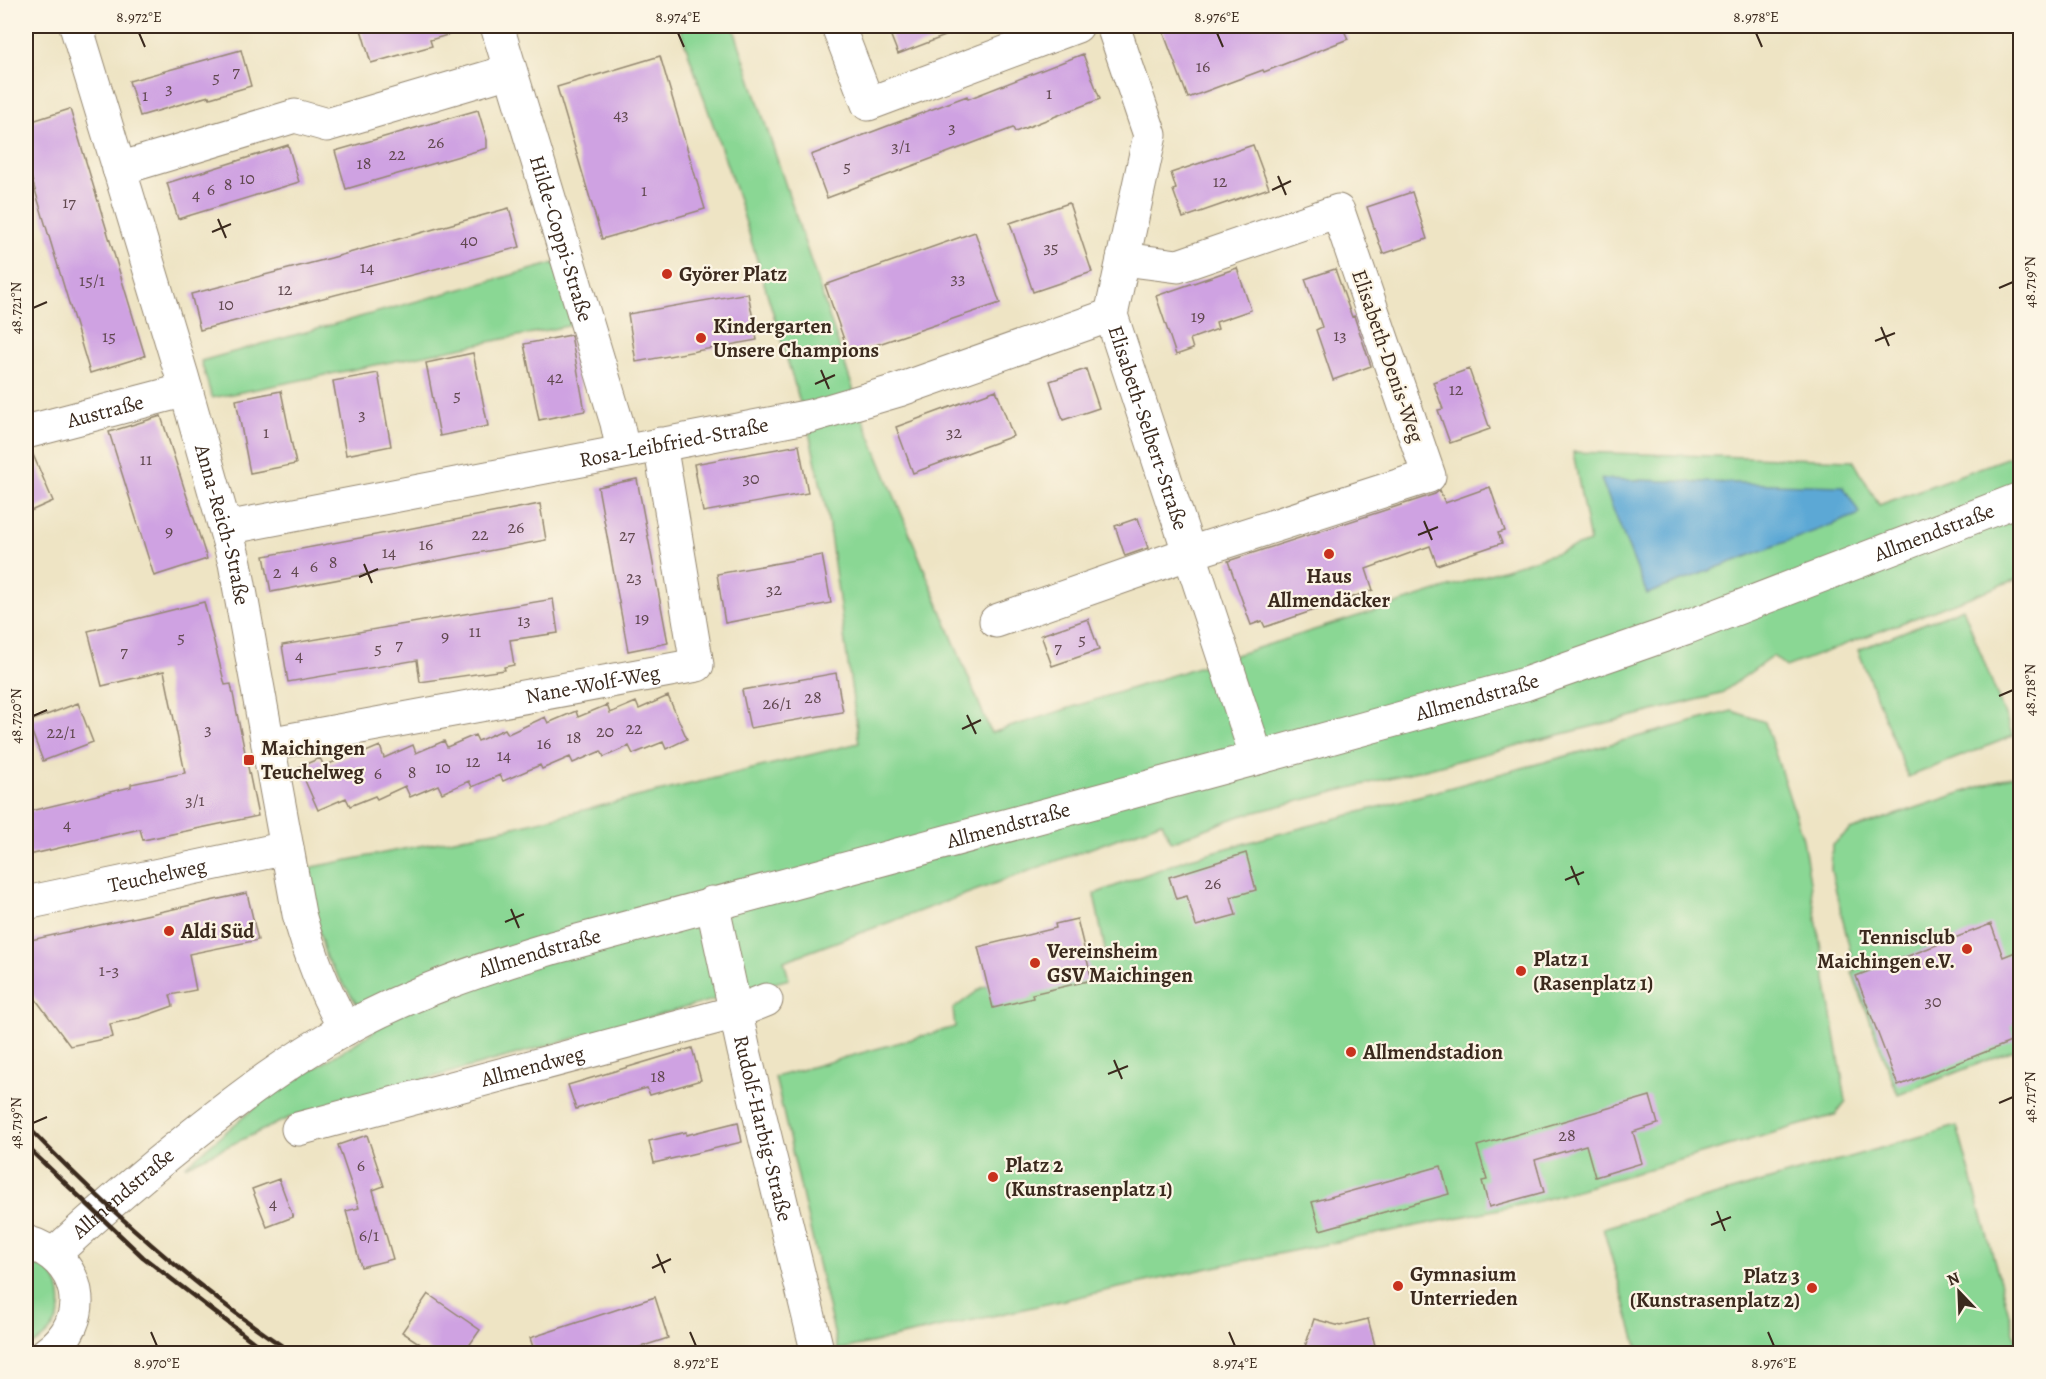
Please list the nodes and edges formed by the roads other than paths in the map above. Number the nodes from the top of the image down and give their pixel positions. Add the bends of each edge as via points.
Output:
1 (76, 26) edge
2 (497, 26) edge
3 (838, 26) edge
4 (1077, 26) edge
5 (1113, 26) edge
6 (510, 71) junction
7 (119, 169) junction
8 (1123, 259) junction
9 (1111, 315) junction
10 (186, 390) junction
11 (26, 432) edge
12 (660, 444) junction
13 (622, 451) junction
14 (2020, 499) edge
15 (226, 528) junction
16 (1190, 553) junction
17 (996, 621) dead end
18 (268, 744) junction
19 (1257, 758) junction
20 (287, 848) junction
21 (26, 903) edge
22 (712, 903) junction
23 (766, 1000) dead end
24 (736, 1012) junction
25 (345, 1029) junction
26 (298, 1129) dead end
27 (40, 1248) edge
28 (63, 1349) edge
29 (818, 1353) edge

1 - 7 street, Anna-Reich-Straße
2 - 6 street, Hilde-Coppi-Straße
3 - 4 street via 868,104
5 - 8 street, Elisabeth-Selbert-Straße via 1150,135
6 - 7 street via 327,125 295,116
6 - 13 street, Hilde-Coppi-Straße via 617,423
7 - 10 street, Anna-Reich-Straße
8 - 9 street, Elisabeth-Selbert-Straße
8 - 16 street, Elisabeth-Denis-Weg via 1178,266 1338,211 1429,476
9 - 12 street, Rosa-Leibfried-Straße via 838,409
9 - 16 street, Elisabeth-Selbert-Straße
10 - 11 street, Austraße
10 - 15 street, Anna-Reich-Straße
12 - 13 street, Rosa-Leibfried-Straße
12 - 18 street, Nane-Wolf-Weg via 697,665
13 - 15 street, Rosa-Leibfried-Straße
14 - 19 street, Allmendstraße via 1581,665
15 - 18 street, Anna-Reich-Straße
16 - 17 street
16 - 19 street, Elisabeth-Selbert-Straße
18 - 20 street, Anna-Reich-Straße
19 - 22 street, Allmendstraße
20 - 21 street, Teuchelweg
20 - 25 street, Anna-Reich-Straße via 309,953
22 - 24 street, Rudolf-Harbig-Straße
22 - 25 street, Allmendstraße via 489,967
23 - 24 street, Allmendweg
24 - 26 street, Allmendweg
24 - 29 street, Rudolf-Harbig-Straße
25 - 27 street, Allmendstraße via 250,1089 146,1172
27 - 28 street via 69,1273 76,1296 76,1312

